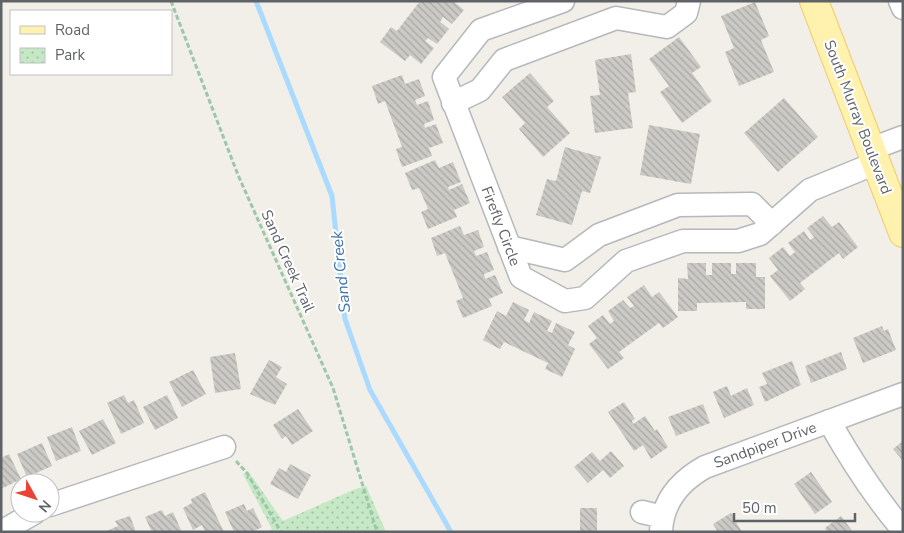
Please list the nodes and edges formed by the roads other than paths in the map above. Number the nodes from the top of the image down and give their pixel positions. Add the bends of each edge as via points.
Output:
1 (563, 1) edge
2 (689, 1) edge
3 (814, 1) edge
4 (900, 1) edge
5 (903, 8) edge
6 (454, 103) junction
7 (903, 138) edge
8 (873, 156) junction
9 (772, 224) junction
10 (903, 233) edge
11 (509, 246) junction
12 (903, 394) edge
13 (829, 421) junction
14 (224, 447) road end
15 (60, 503) edge
16 (655, 520) edge
17 (17, 523) edge
18 (903, 530) edge
19 (1, 532) edge

1 - 6 street, Firefly Circle via 481,30 444,77
2 - 6 street via 686,13 667,27 616,18 504,60 480,90
3 - 8 main road, South Murray Boulevard
4 - 5 street
6 - 11 street, Firefly Circle
7 - 8 street, Firefly Circle
8 - 9 street, Firefly Circle via 810,190
8 - 10 main road, South Murray Boulevard
9 - 11 street via 752,204 678,205 599,235 565,260
9 - 11 street, Firefly Circle via 760,234 738,241 683,241 626,260 585,298 565,301 521,277
12 - 13 street, Sandpiper Drive
13 - 16 street, Sandpiper Drive via 692,474
13 - 18 street via 873,493
14 - 15 street
17 - 19 street

